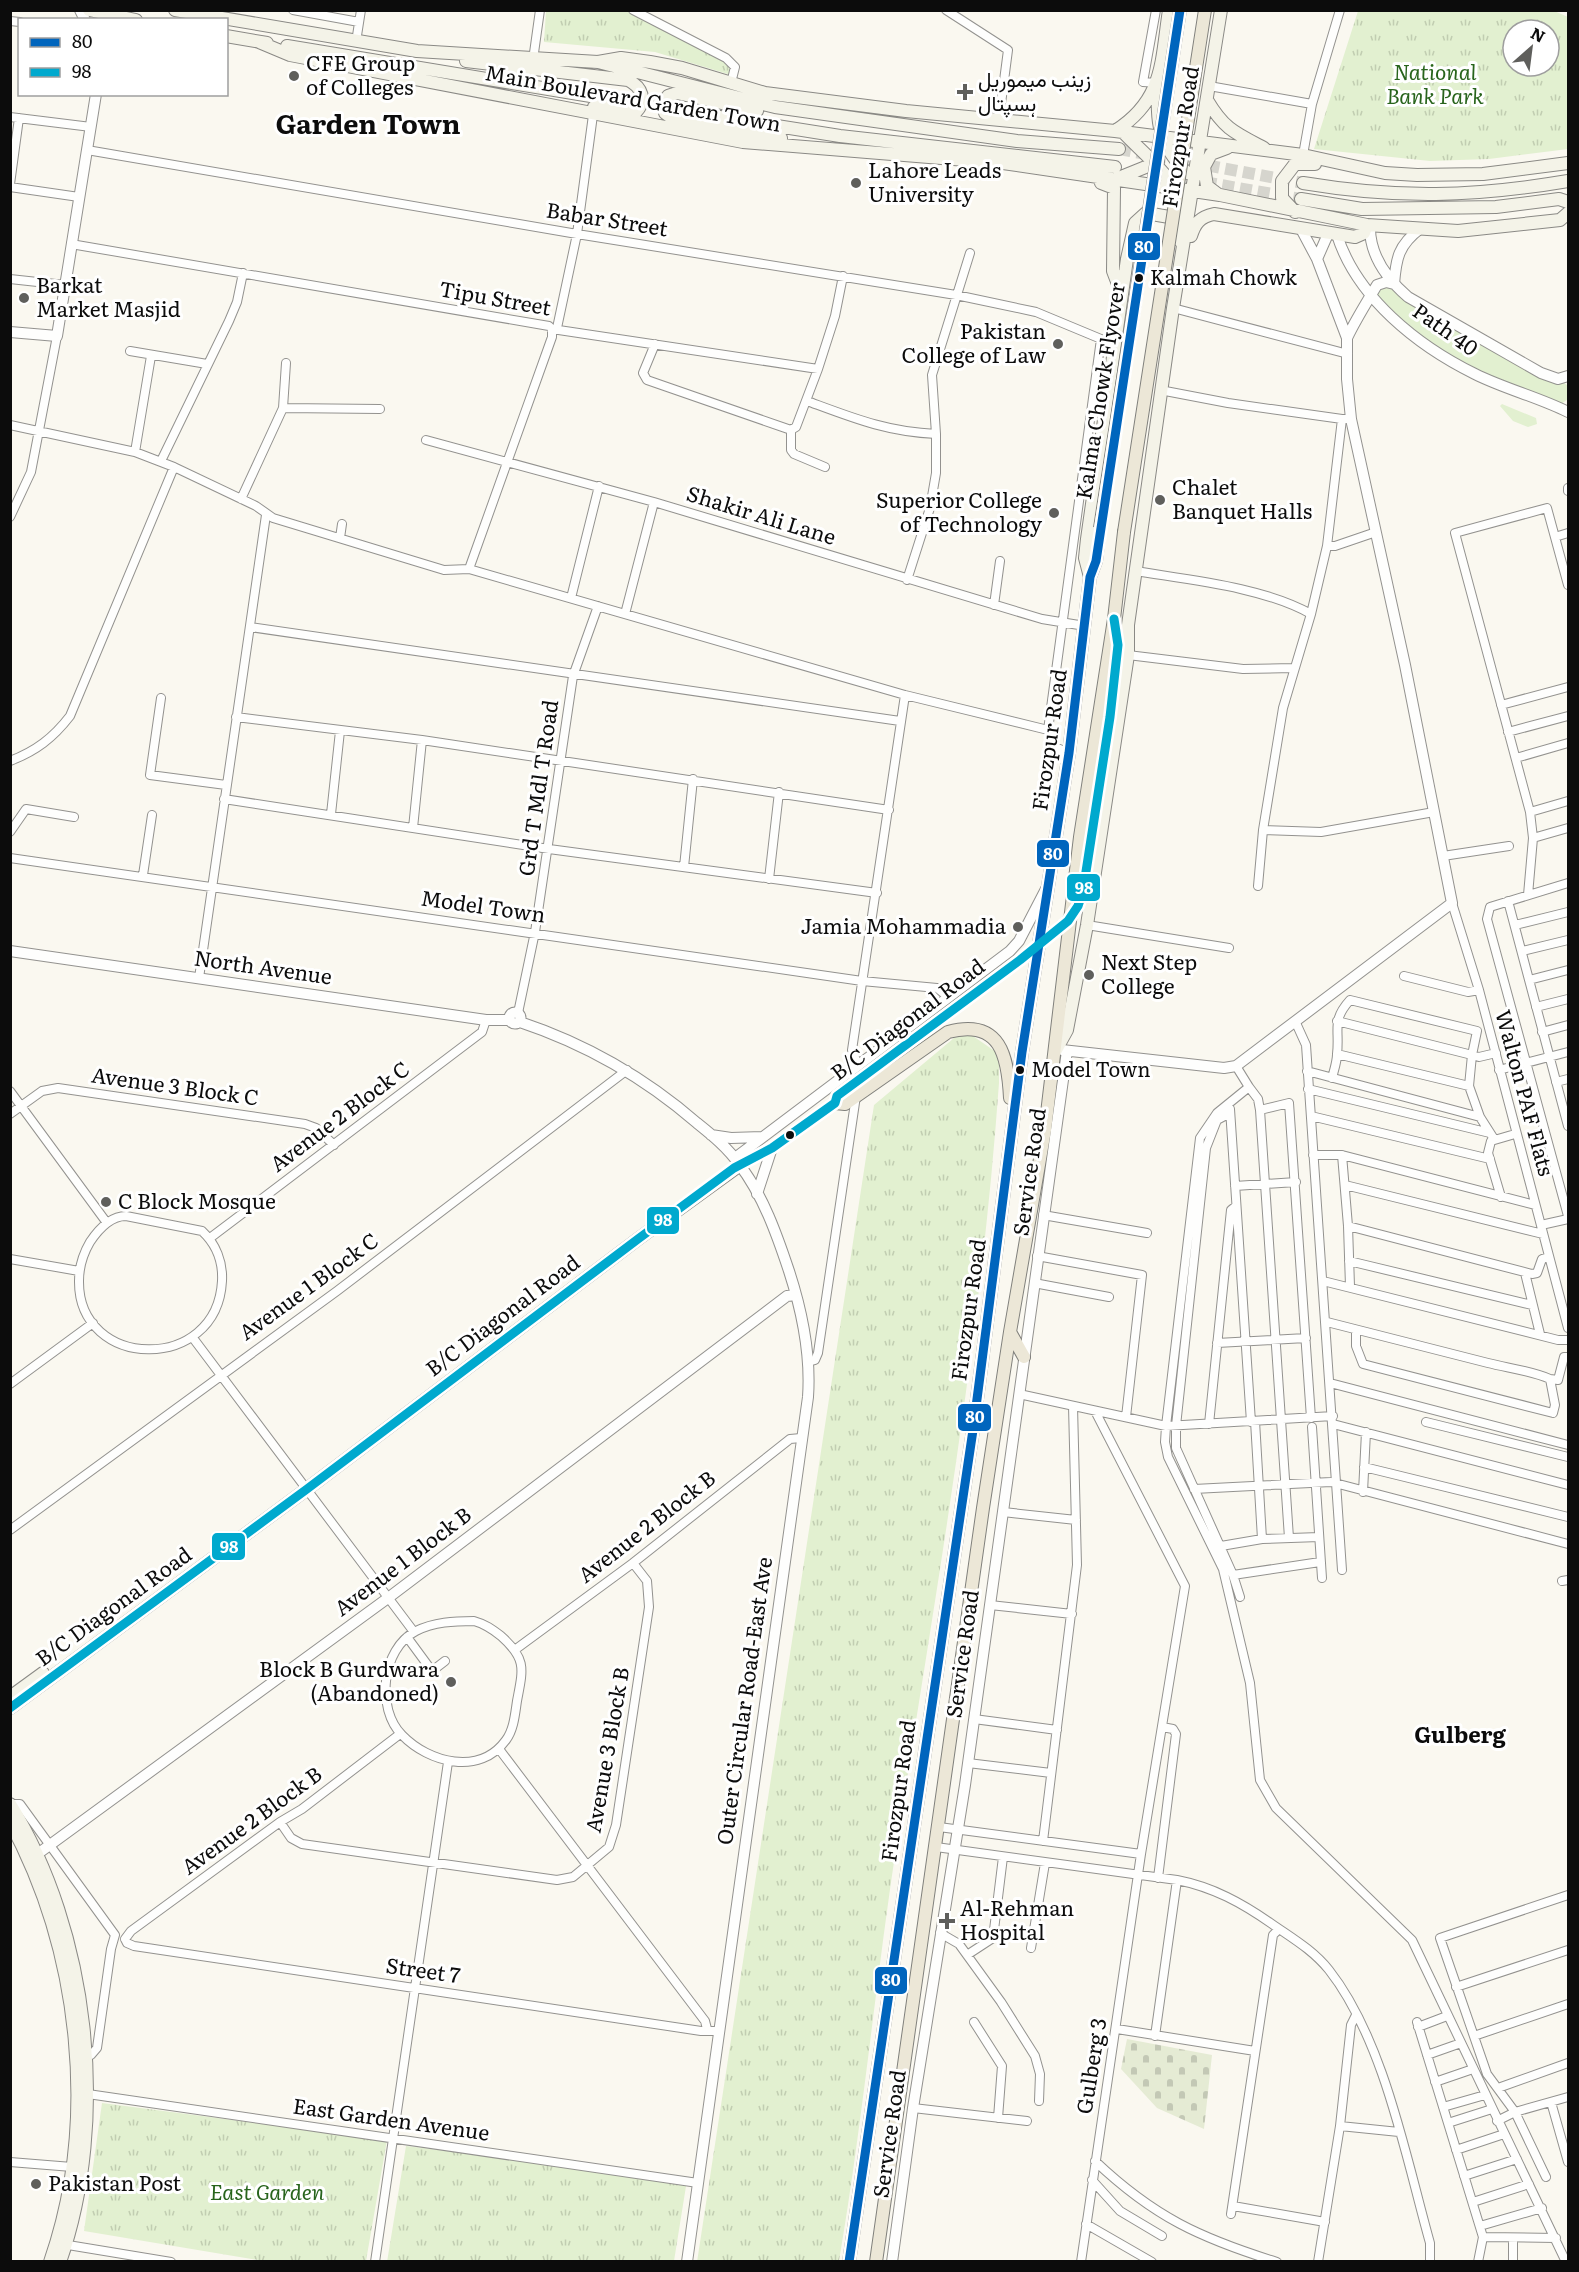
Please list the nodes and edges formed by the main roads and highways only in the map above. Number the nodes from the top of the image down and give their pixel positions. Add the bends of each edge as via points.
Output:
1 (89, 10) edge
2 (175, 10) edge
3 (1169, 10) edge
4 (1180, 10) edge
5 (1205, 10) edge
6 (1221, 10) edge
7 (127, 18) edge
8 (220, 18) edge
9 (228, 19) edge
10 (228, 36) edge
11 (259, 42) junction
12 (417, 51) junction
13 (598, 62) junction
14 (1158, 83) junction
15 (460, 87) junction
16 (1207, 100) junction
17 (627, 102) tunnel mouth
18 (682, 111) tunnel mouth
19 (915, 127) junction
20 (1119, 131) junction
21 (1163, 138) junction
22 (1201, 143) junction
23 (1228, 147) junction
24 (1119, 149) tunnel mouth
25 (1273, 152) junction
26 (913, 155) junction
27 (1171, 156) junction
28 (1569, 163) edge
29 (1153, 164) junction
30 (1338, 164) junction
31 (1040, 169) junction
32 (1114, 173) junction
33 (1569, 181) edge
34 (1304, 183) tunnel mouth
35 (1193, 185) junction
36 (1176, 189) junction
37 (1220, 195) junction
38 (1301, 199) tunnel mouth
39 (1569, 202) edge
40 (1296, 212) junction
41 (1569, 213) edge
42 (1368, 225) junction
43 (1181, 268) junction
44 (1121, 294) junction
45 (1100, 528) joint
46 (1124, 532) joint
47 (1090, 577) junction
48 (1061, 1050) junction
49 (835, 1103) road end
50 (1012, 1132) junction
51 (737, 1162) road end
52 (1010, 1332) junction
53 (1024, 1357) road end
54 (305, 1486) junction
55 (10, 1698) edge
56 (10, 1708) edge
57 (11, 1804) edge
58 (10, 1822) edge
59 (34, 1857) junction
60 (82, 2093) junction
61 (61, 2244) junction
62 (50, 2262) edge
63 (60, 2262) edge
64 (849, 2262) edge
65 (876, 2262) edge

1 - 7 main road
2 - 8 main road, Main Boulevard Garden Town
3 - 14 main road, Firozpur Road
4 - 45 main road, Kalma Chowk Flyover, bridge
5 - 46 main road, Kalma Chowk Flyover, bridge
6 - 16 main road, Firozpur Road
9 - 12 main road, Main Boulevard Garden Town
10 - 11 main road, Main Boulevard Garden Town
11 - 15 main road, Main Boulevard Garden Town via 290,55
11 - 17 main road, Main Boulevard Garden Town
12 - 13 main road, Main Boulevard Garden Town
12 - 15 main road via 490,66 628,80 638,86 643,98 632,113
13 - 19 main road, Main Boulevard Garden Town via 775,107
13 - 20 main road, Main Boulevard Garden Town via 621,58 667,64 765,93 824,102
14 - 20 main road, Firozpur Road via 1140,111
14 - 21 main road via 1157,122
15 - 26 main road, Main Boulevard Garden Town via 742,142
16 - 22 main road, Firozpur Road
16 - 25 main road via 1231,132
18 - 32 main road, Main Boulevard Garden Town
19 - 24 main road, Main Boulevard Garden Town
19 - 26 main road via 771,113 677,93 668,96 663,104 665,113 676,121
20 - 21 main road, Main Boulevard Garden Town
20 - 29 main road
21 - 22 main road, Main Boulevard Garden Town
21 - 27 main road
22 - 23 main road, Main Boulevard Garden Town
22 - 27 main road
22 - 35 main road, Firozpur Road
23 - 25 main road, Main Boulevard Garden Town
23 - 37 main road via 1211,154 1204,167 1207,186
25 - 30 main road, Main Boulevard Garden Town
26 - 31 main road, Main Boulevard Garden Town
27 - 29 main road
27 - 35 main road
28 - 30 main road via 1483,174 1417,175
29 - 32 main road
29 - 36 main road
30 - 40 main road via 1295,164 1285,174 1282,198
31 - 32 main road, Main Boulevard Garden Town
31 - 44 main road, Firozpur Road via 1114,188 1113,270
32 - 36 main road, Main Boulevard Garden Town
33 - 34 main road via 1487,194 1403,195
35 - 36 main road, Main Boulevard Garden Town
35 - 37 main road
35 - 43 main road, Firozpur Road
36 - 43 main road via 1184,208
37 - 40 main road
38 - 39 main road via 1362,209 1496,207 1559,199
40 - 42 main road
41 - 42 main road via 1560,220 1496,229 1458,231
42 - 43 main road via 1361,236 1214,214 1205,216 1194,225
43 - 44 main road via 1177,220 1146,213 1135,223
43 - 48 main road, Firozpur Road via 1160,390 1128,625 1128,655 1087,925
44 - 47 main road, Firozpur Road via 1087,539 1085,558
45 - 47 main road, Firozpur Road
46 - 48 main road, Firozpur Road via 1080,837
47 - 50 main road, Firozpur Road via 1069,753
48 - 52 main road, Firozpur Road
49 - 50 main road via 845,1104 948,1032 976,1030 1004,1050
50 - 64 main road, Firozpur Road
51 - 54 main road, B/C Diagonal Road
52 - 53 main road
52 - 65 main road, Firozpur Road
54 - 55 main road, B/C Diagonal Road
54 - 56 main road, B/C Diagonal Road
57 - 59 main road
58 - 59 main road
59 - 60 main road via 62,1961
59 - 60 main road via 67,1937 78,1990 85,2056
60 - 61 main road
60 - 61 main road via 82,2159
61 - 62 main road
61 - 63 main road

